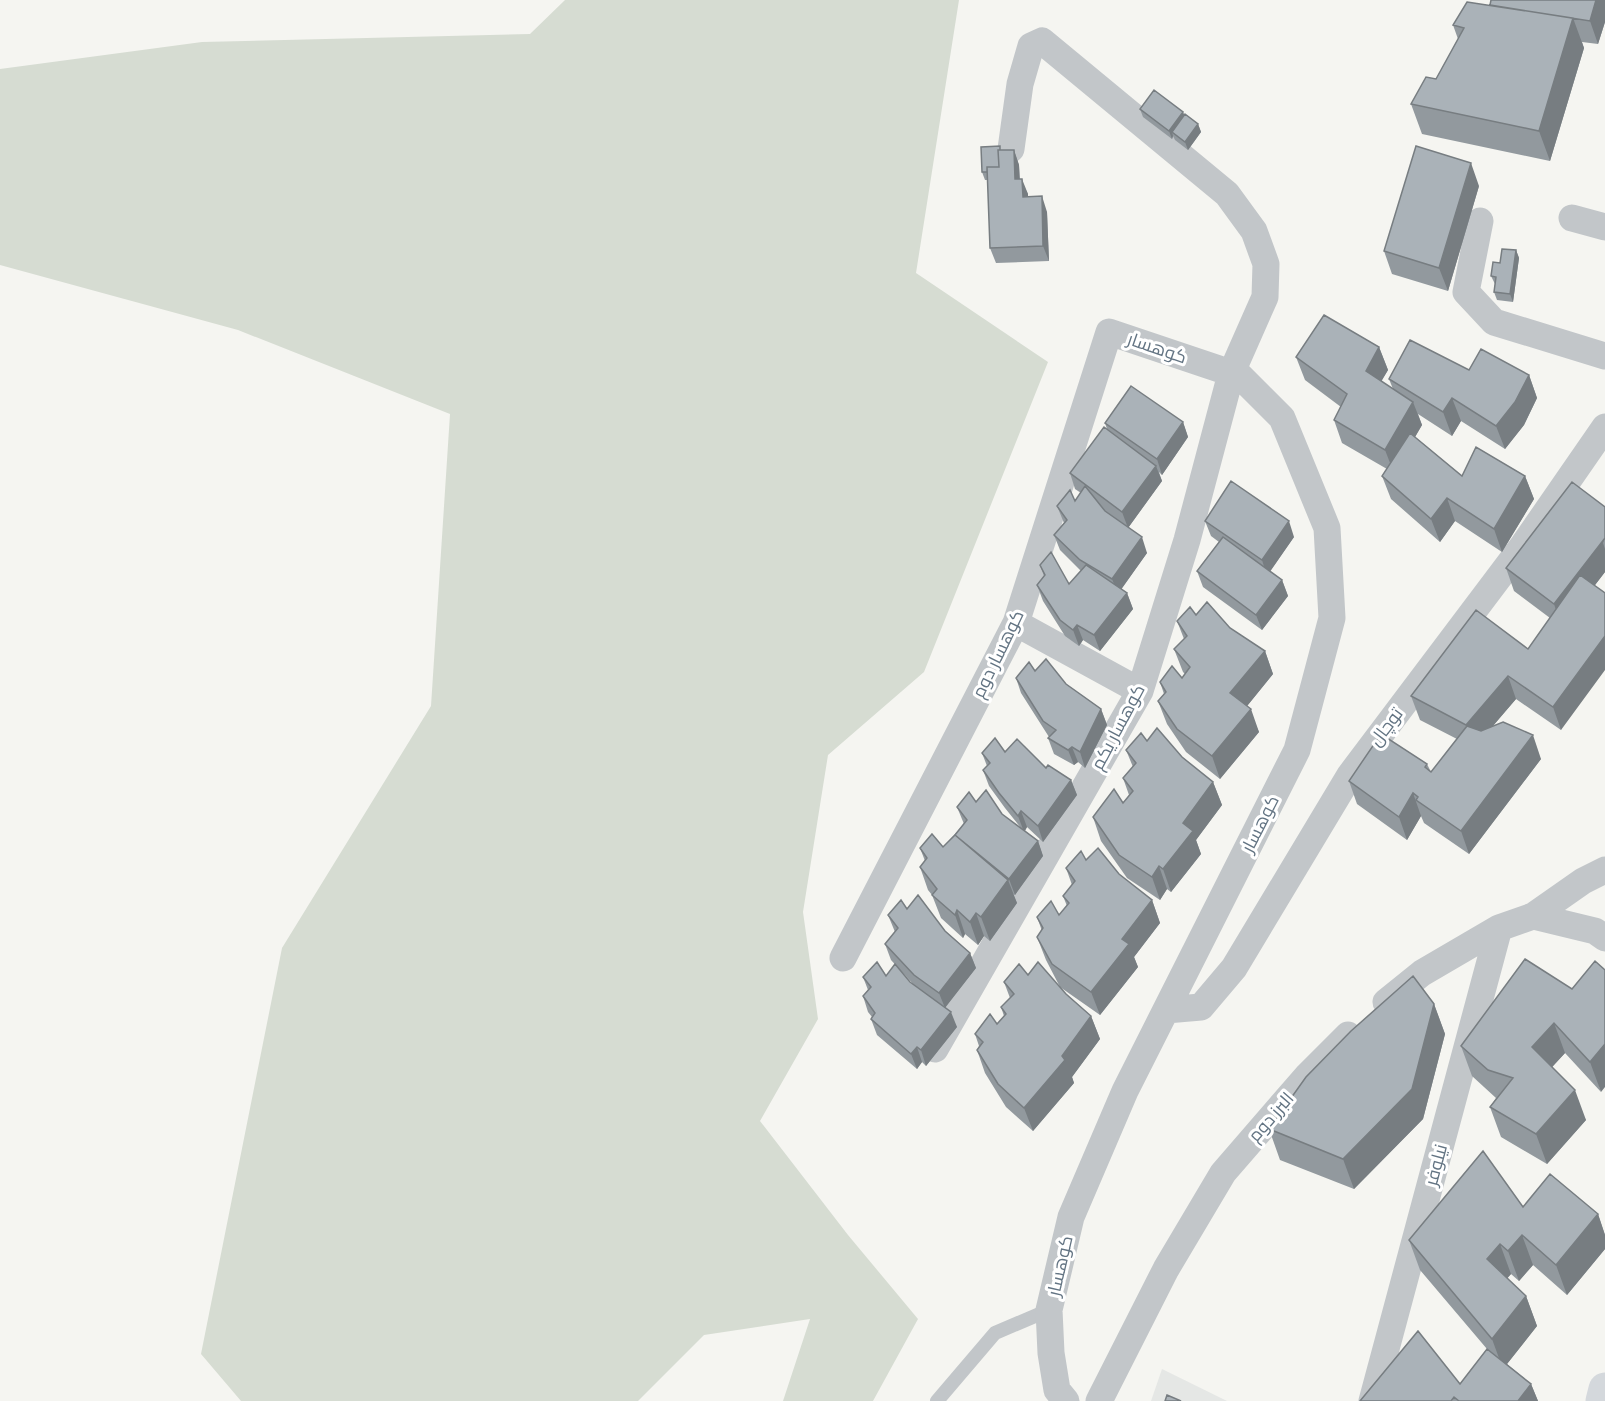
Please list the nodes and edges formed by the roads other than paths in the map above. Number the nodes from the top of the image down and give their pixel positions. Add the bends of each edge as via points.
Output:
1 (1011, 149) edge
2 (1572, 218) dead end
3 (1480, 221) dead end
4 (1605, 227) edge
5 (1109, 332) joint
6 (1605, 356) edge
7 (1232, 374) junction
8 (1605, 427) edge
9 (1016, 623) junction
10 (1140, 691) junction
11 (1598, 875) edge
12 (1533, 916) junction
13 (1499, 928) junction
14 (1605, 938) edge
15 (843, 958) dead end
16 (1166, 1010) junction
17 (934, 1050) edge
18 (1049, 1310) junction
19 (1605, 1389) edge
20 (937, 1401) edge
21 (1066, 1401) edge
22 (1098, 1401) edge
23 (1372, 1401) edge
24 (1602, 1401) edge

1 - 7 street, کوهسار یکم via 1020,84 1031,46 1042,41 1227,194 1254,231 1266,264 1265,297
2 - 4 street
3 - 6 street via 1466,292 1494,322
5 - 7 street, کوهسار
5 - 9 street, کوهسار دوم
7 - 10 street, کوهسار یکم via 1187,540
7 - 16 street, کوهسار via 1240,376 1282,418 1327,528 1332,618 1297,750
8 - 16 street, توچال via 1524,544 1350,775 1234,968 1201,1007
9 - 10 street
9 - 15 street, کوهسار دوم
10 - 17 street, کوهسار یکم
11 - 12 street, البرز دوم
12 - 13 street, البرز دوم
12 - 14 street via 1595,931
13 - 22 street, البرز دوم via 1422,973 1361,1022 1307,1076 1223,1173 1166,1269
13 - 23 street, نیلوفر
16 - 18 street, کوهسار via 1125,1091 1071,1217
18 - 20 lane via 995,1333
18 - 21 street, کوهسار via 1057,1390
19 - 24 main road

